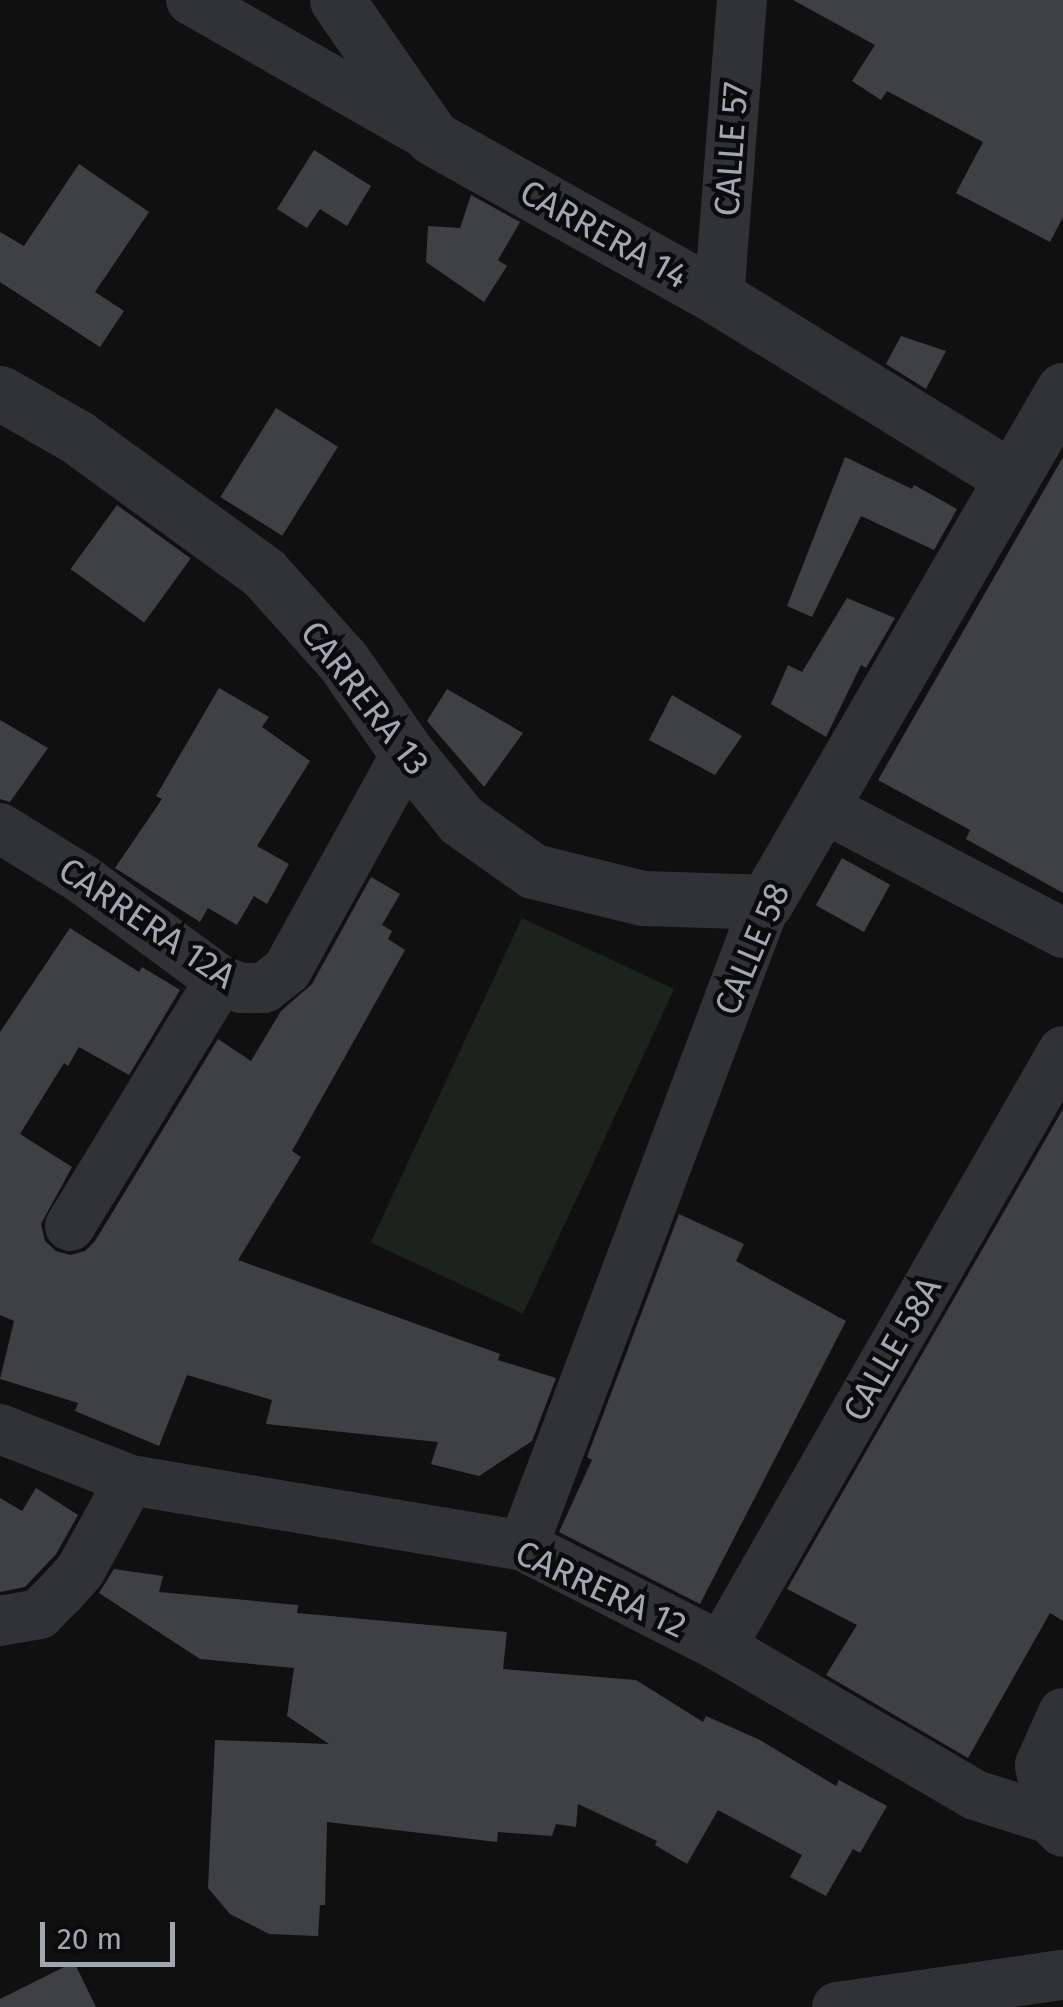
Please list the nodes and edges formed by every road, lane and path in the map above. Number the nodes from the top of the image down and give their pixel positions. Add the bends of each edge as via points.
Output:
1 (190, 0) edge
2 (337, 0) edge
3 (742, 0) edge
4 (434, 138) junction
5 (719, 298) junction
6 (1063, 390) edge
7 (0, 393) edge
8 (1012, 478) junction
9 (407, 753) junction
10 (824, 808) junction
11 (0, 828) edge
12 (766, 902) junction
13 (1063, 933) edge
14 (220, 980) junction
15 (1063, 1051) edge
16 (70, 1226) dead end
17 (0, 1428) edge
18 (130, 1480) junction
19 (523, 1546) junction
20 (0, 1621) edge
21 (721, 1646) junction
22 (1063, 1713) edge
23 (1056, 1825) edge
24 (1063, 1976) edge
25 (838, 2007) edge

1 - 4 street, CARRERA 14
2 - 4 street
3 - 5 street, CALLE 57
4 - 5 street, CARRERA 14
5 - 8 street, CARRERA 14
6 - 8 street, CALLE 58
7 - 9 street, CARRERA 13 via 76,437 264,573 343,661
8 - 10 street, CALLE 58
9 - 12 street, CARRERA 13 via 461,820 533,871 642,898
9 - 14 street, CARRERA 12A via 287,970 253,990
10 - 12 street, CALLE 58
10 - 13 street
11 - 14 street, CARRERA 12A
12 - 19 street, CALLE 58
14 - 16 street
15 - 21 street, CALLE 58A
17 - 18 street, CARRERA 12
18 - 19 street, CARRERA 12
18 - 20 street via 61,1592 39,1614
19 - 21 street, CARRERA 12
21 - 23 street, CARRERA 12 via 975,1795
22 - 23 street via 1040,1764
24 - 25 street

